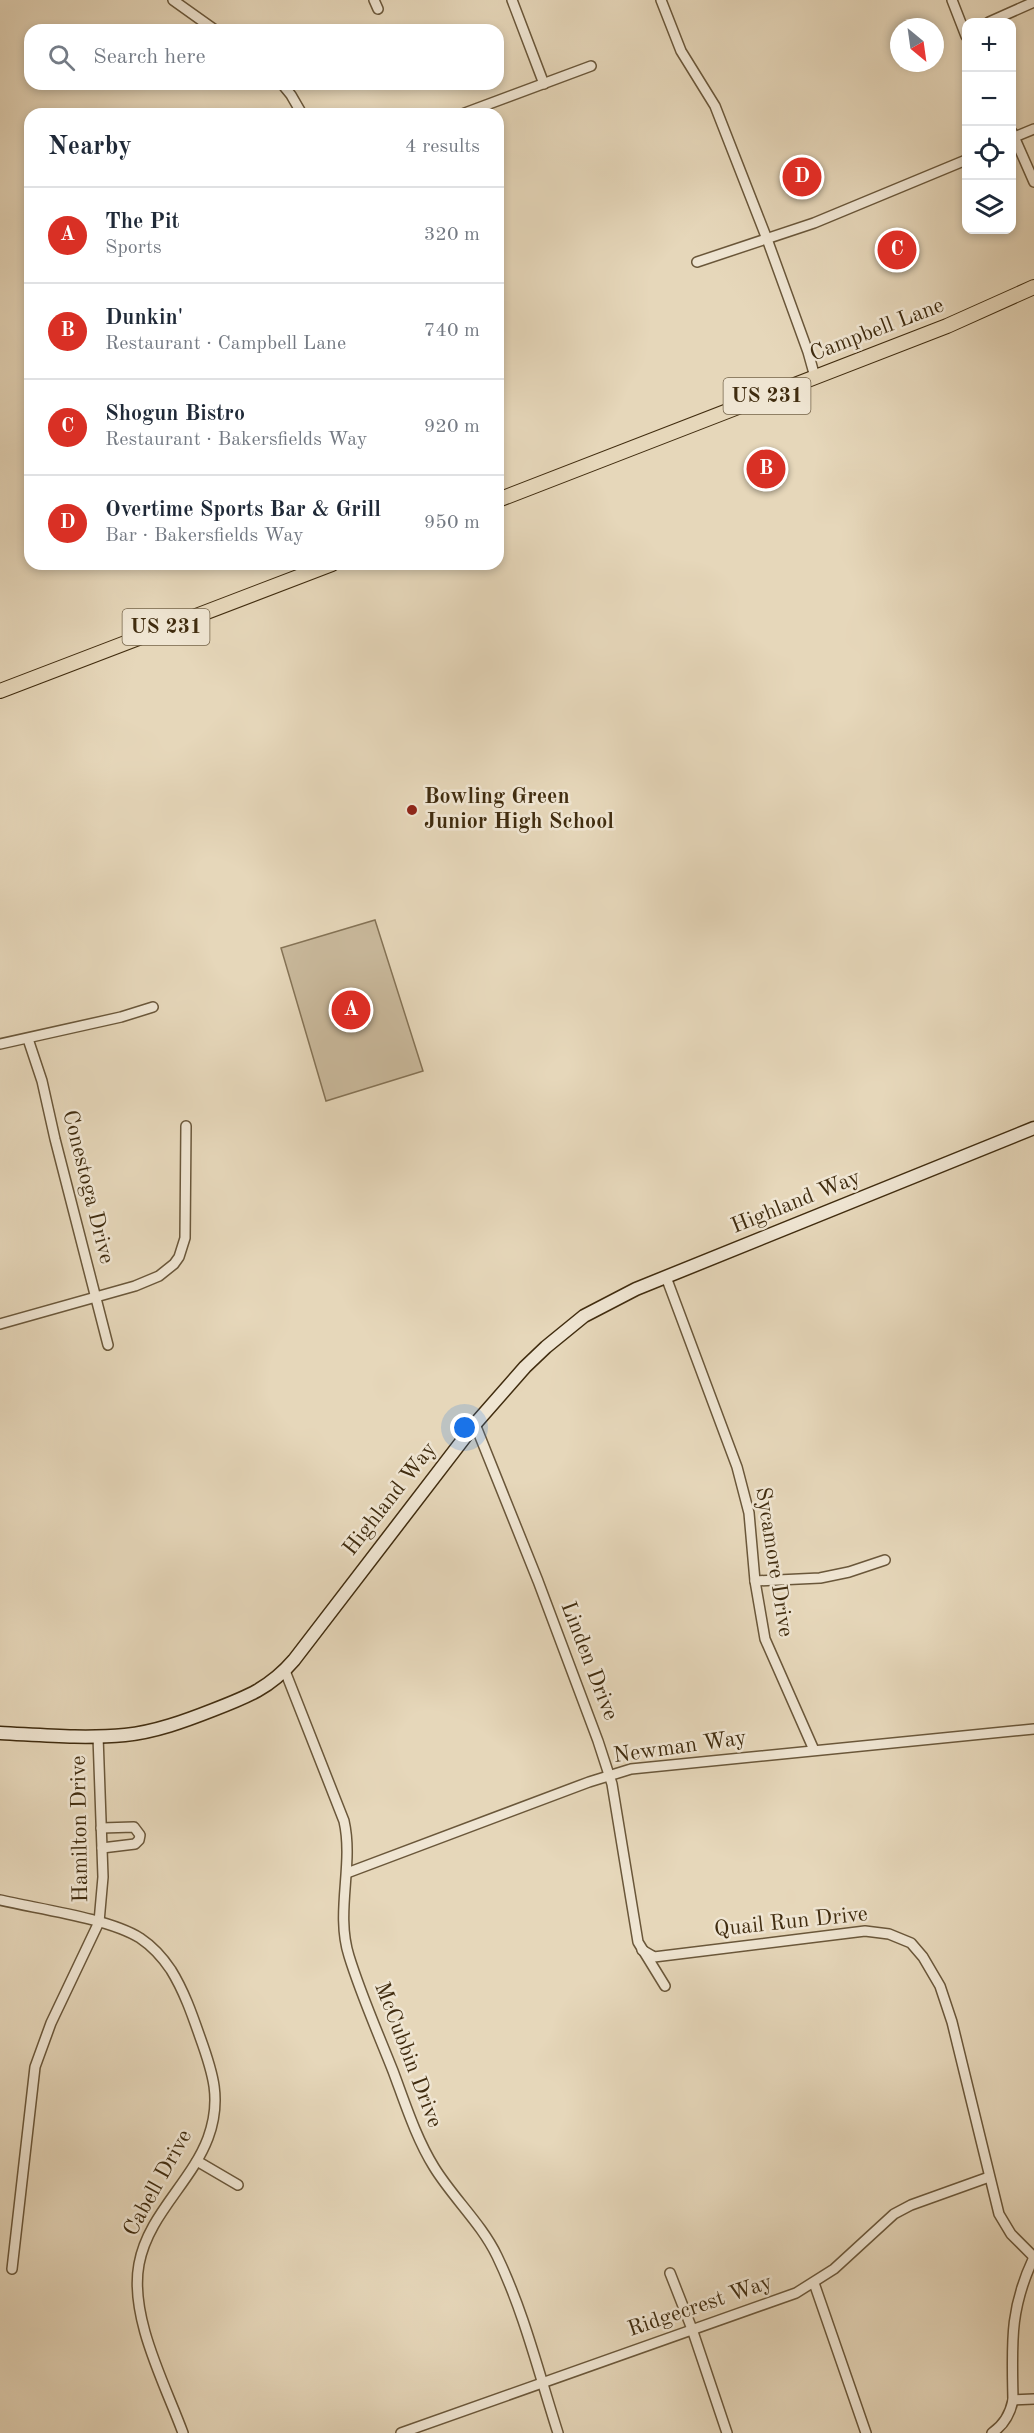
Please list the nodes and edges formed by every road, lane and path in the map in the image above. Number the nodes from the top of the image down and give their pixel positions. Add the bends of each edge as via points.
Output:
1 (512, 0) edge
2 (661, 0) edge
3 (951, 0) edge
4 (174, 1) edge
5 (1034, 2) edge
6 (998, 18) edge
7 (207, 24) edge
8 (962, 25) edge
9 (591, 66) dead end
10 (544, 84) junction
11 (287, 90) edge
12 (299, 108) edge
13 (478, 108) edge
14 (1034, 129) edge
15 (1016, 135) edge
16 (1016, 144) edge
17 (962, 162) edge
18 (1034, 182) edge
19 (767, 239) junction
20 (697, 262) dead end
21 (1034, 286) edge
22 (815, 377) junction
23 (504, 498) edge
24 (316, 570) edge
25 (0, 691) edge
26 (153, 1007) dead end
27 (28, 1039) junction
28 (0, 1044) edge
29 (186, 1126) dead end
30 (1034, 1128) edge
31 (666, 1276) junction
32 (96, 1296) junction
33 (0, 1324) edge
34 (108, 1345) dead end
35 (475, 1424) junction
36 (885, 1560) dead end
37 (755, 1581) junction
38 (285, 1671) junction
39 (1034, 1729) edge
40 (0, 1732) edge
41 (98, 1736) junction
42 (814, 1750) junction
43 (609, 1775) junction
44 (101, 1828) junction
45 (102, 1848) junction
46 (347, 1873) junction
47 (0, 1900) edge
48 (99, 1922) junction
49 (642, 1950) junction
50 (665, 1986) dead end
51 (197, 2161) junction
52 (989, 2177) junction
53 (238, 2185) dead end
54 (1034, 2258) edge
55 (12, 2270) dead end
56 (670, 2273) dead end
57 (814, 2283) junction
58 (692, 2329) junction
59 (542, 2383) junction
60 (1034, 2399) edge
61 (1013, 2400) junction
62 (183, 2433) edge
63 (401, 2433) edge
64 (558, 2433) edge
65 (727, 2433) edge
66 (866, 2433) edge
67 (992, 2433) edge

1 - 10 street
2 - 19 street via 681,51 715,106
3 - 8 street
4 - 7 street
5 - 6 street
9 - 10 street
10 - 13 street
11 - 12 street
14 - 15 street
16 - 18 street
17 - 19 street
19 - 20 street
19 - 22 street
21 - 22 main road, Campbell Lane / US 231 via 967,318
22 - 23 main road, Campbell Lane / US 231
24 - 25 main road, US 231
26 - 27 street
27 - 28 street
27 - 32 street, Conestoga Drive
29 - 32 street via 185,1238 179,1257 159,1276
30 - 31 street, Highland Way
31 - 35 street, Highland Way via 609,1302 570,1326 525,1367
31 - 37 street, Sycamore Drive via 743,1487
32 - 33 street
32 - 34 street, Conestoga Drive
35 - 38 street, Highland Way
35 - 43 street, Linden Drive
36 - 37 street via 820,1578
37 - 42 street, Sycamore Drive via 768,1646
38 - 41 street, Highland Way via 255,1693 190,1719 127,1735
38 - 46 street, McCubbin Drive via 344,1821 349,1841
39 - 42 street, Newman Way
40 - 41 street, Highland Way
41 - 44 street, Hamilton Drive
42 - 43 street, Newman Way via 646,1767
43 - 46 street, Newman Way
43 - 49 street, Linden Drive
44 - 45 street, Hamilton Drive
44 - 45 street via 134,1827 140,1835 135,1844
45 - 48 street, Hamilton Drive
46 - 59 street, McCubbin Drive via 345,1937 356,1978 425,2151 498,2258
47 - 48 street, Cabell Drive
48 - 51 street, Cabell Drive via 124,1930 155,1950 184,1994 216,2090 208,2137
48 - 55 street via 51,2023 35,2067
49 - 50 street, Linden Drive
49 - 52 street, Quail Run Drive via 654,1957 865,1931 889,1934 911,1943 945,1997
51 - 53 street
51 - 62 street, Cabell Drive via 151,2229 142,2249 137,2282 145,2333
52 - 54 street, Quail Run Drive via 1004,2225
52 - 57 street, Ridgecrest Way via 894,2214
54 - 61 street via 1014,2311
56 - 58 street
57 - 58 street, Ridgecrest Way via 796,2293
57 - 66 street
58 - 59 street, Ridgecrest Way
58 - 65 street
59 - 63 street, Ridgecrest Way
59 - 64 street, McCubbin Drive
60 - 61 street
61 - 67 street via 1006,2420

